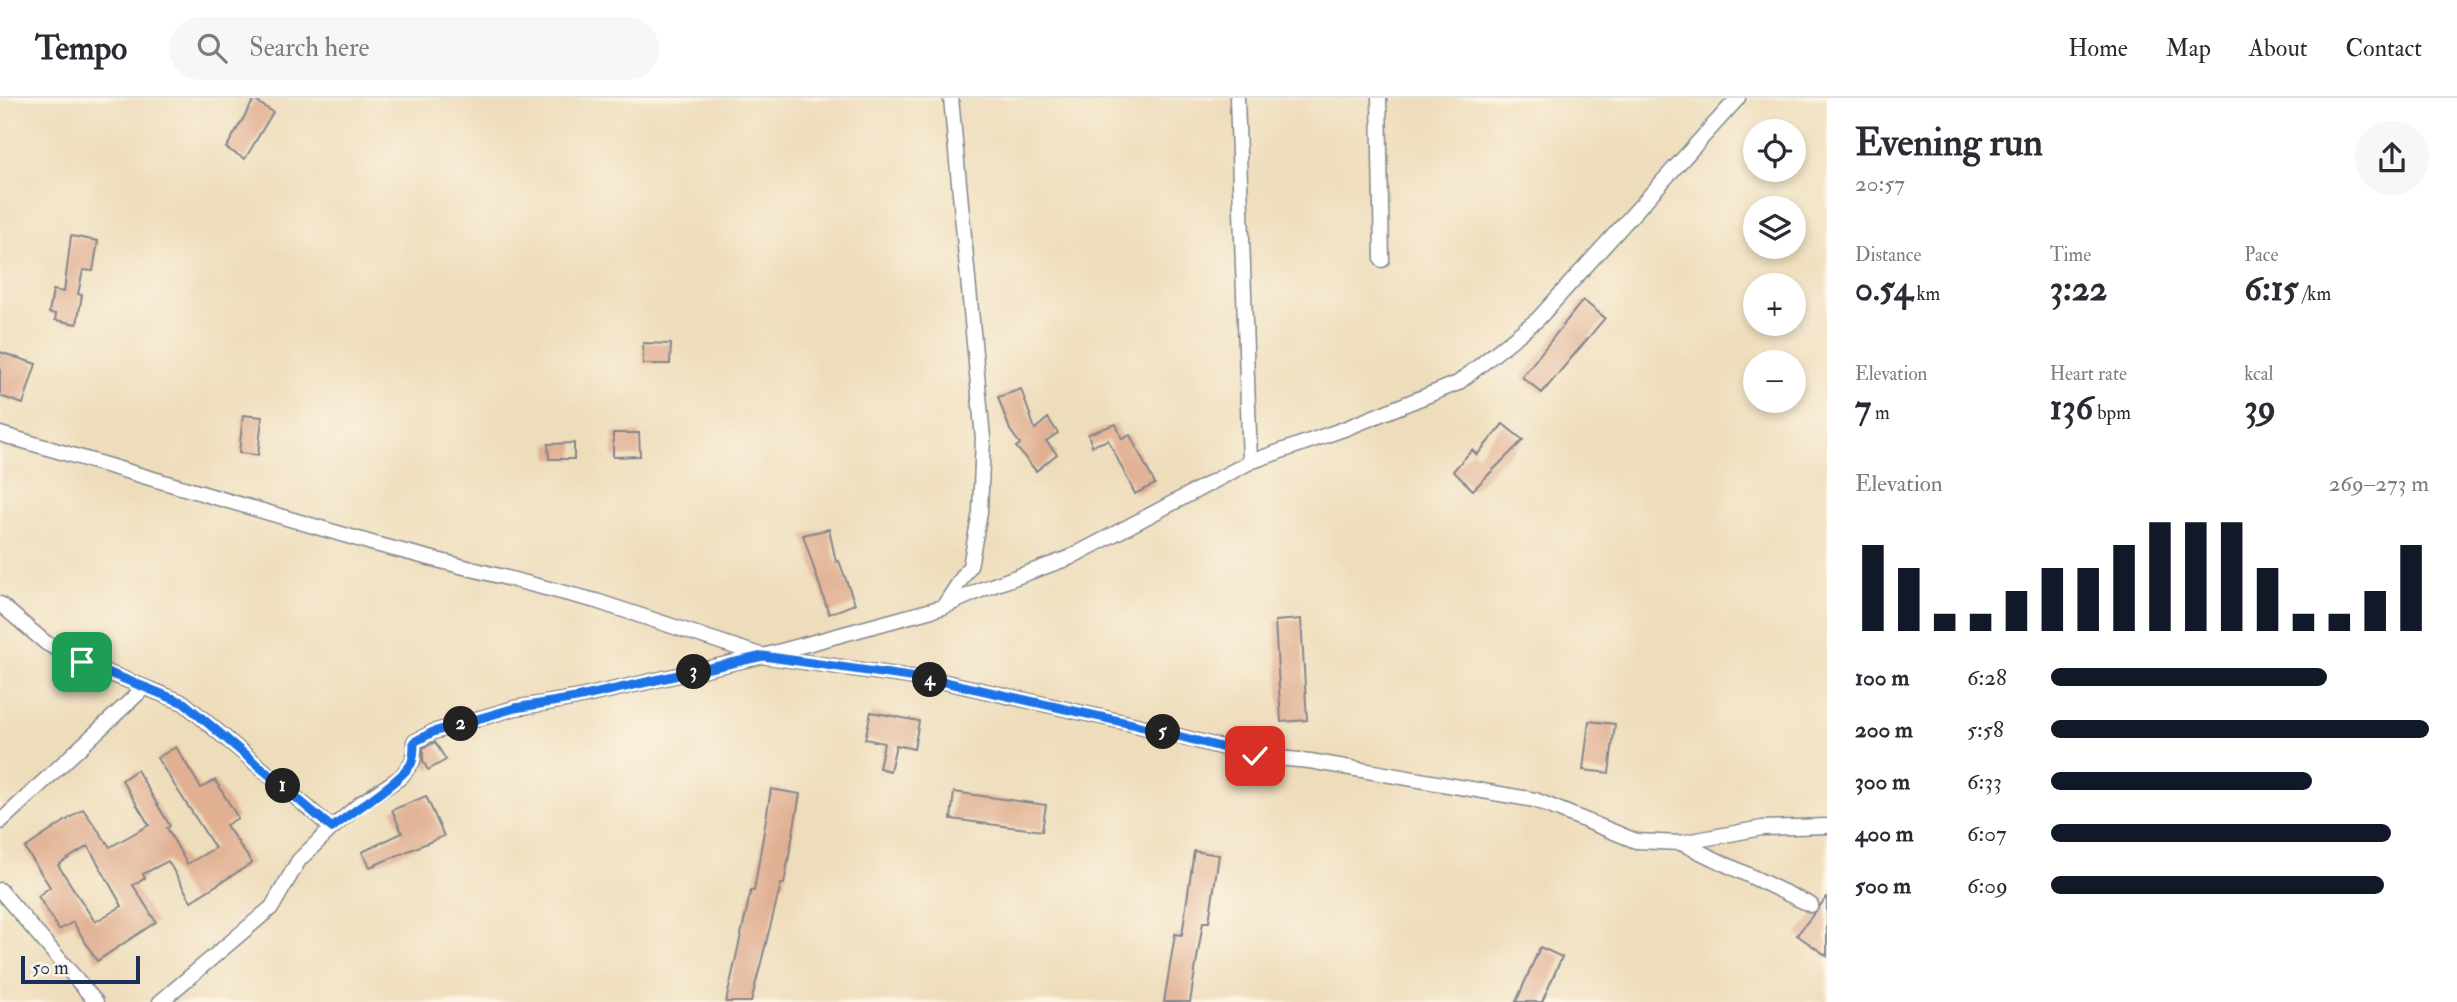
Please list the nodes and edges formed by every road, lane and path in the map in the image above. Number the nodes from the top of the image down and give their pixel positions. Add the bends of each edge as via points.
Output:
1 (951, 98) edge
2 (1237, 98) edge
3 (1379, 98) edge
4 (1738, 98) edge
5 (1382, 260) dead end
6 (0, 434) edge
7 (1250, 462) junction
8 (970, 566) junction
9 (982, 589) junction
10 (0, 604) edge
11 (943, 607) junction
12 (763, 656) junction
13 (144, 688) junction
14 (0, 822) edge
15 (1827, 826) edge
16 (332, 828) junction
17 (1681, 843) junction
18 (0, 890) edge
19 (1811, 905) dead end
20 (96, 1002) edge
21 (160, 1002) edge

1 - 8 street via 983,439 980,512
2 - 7 street
3 - 5 street
4 - 7 street via 1538,319 1458,383
6 - 12 street via 375,544 596,601
7 - 9 street via 1069,558
8 - 9 street
8 - 11 street
9 - 11 street
10 - 13 street via 46,643
11 - 12 street
12 - 16 street via 515,708 433,732 414,742 413,761 401,777
12 - 17 street via 945,682 1255,756 1310,761 1535,800 1636,841
13 - 14 street
13 - 16 street via 184,703
15 - 17 street via 1762,828
16 - 21 street via 299,860 272,907
17 - 19 street
18 - 20 street

